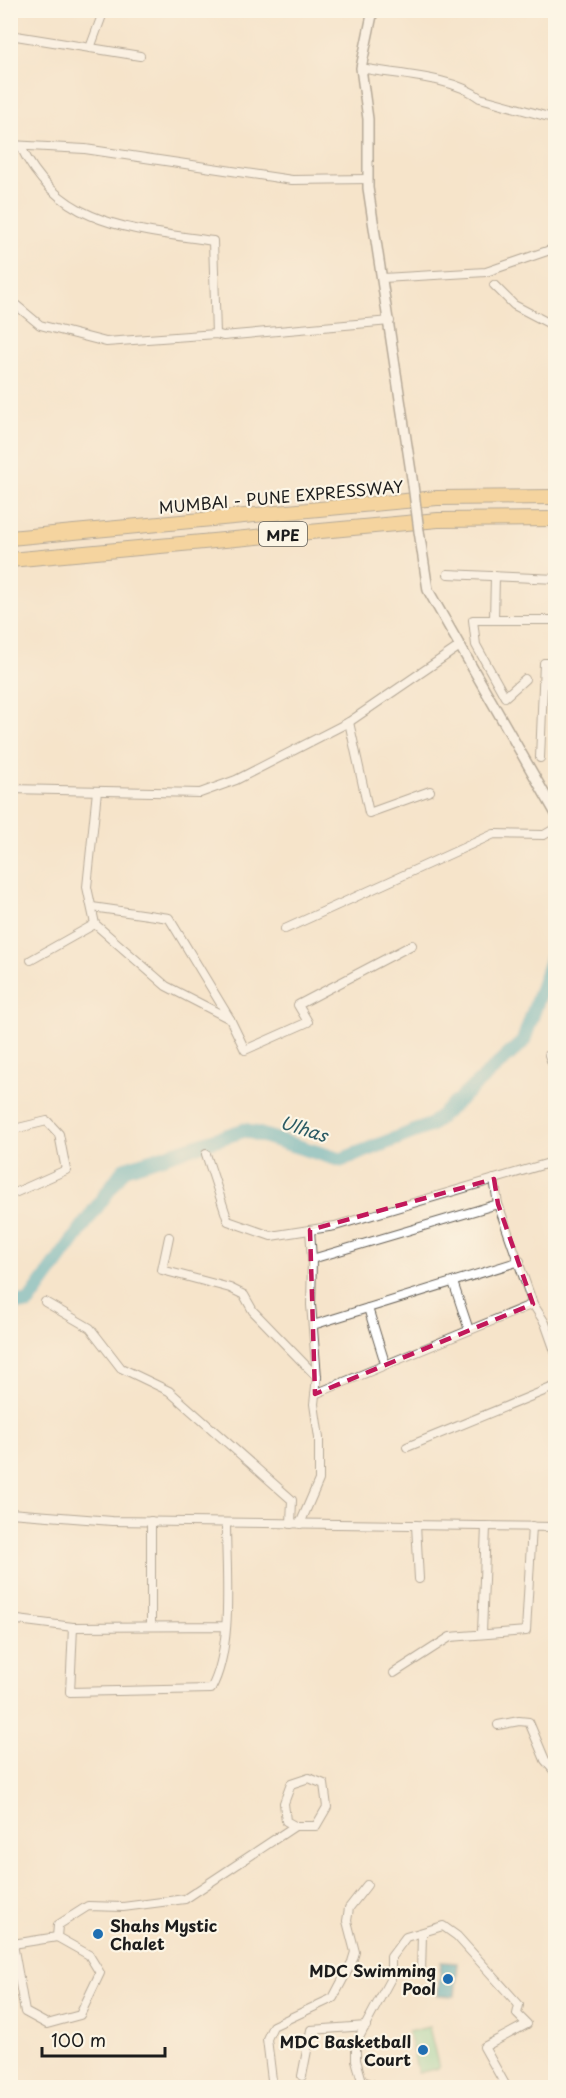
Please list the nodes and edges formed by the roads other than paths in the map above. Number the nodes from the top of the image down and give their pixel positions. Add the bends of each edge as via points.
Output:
1 (104, 10) edge
2 (373, 10) edge
3 (10, 35) edge
4 (90, 48) junction
5 (140, 56) dead end
6 (361, 68) junction
7 (555, 119) edge
8 (10, 145) edge
9 (21, 147) junction
10 (368, 179) junction
11 (555, 248) edge
12 (383, 278) junction
13 (494, 285) dead end
14 (10, 300) edge
15 (390, 321) junction
16 (555, 327) edge
17 (216, 334) junction
18 (555, 497) edge
19 (555, 519) edge
20 (10, 538) edge
21 (10, 560) edge
22 (448, 574) dead end
23 (495, 576) junction
24 (555, 579) edge
25 (494, 620) junction
26 (555, 620) edge
27 (460, 646) junction
28 (555, 663) edge
29 (525, 679) dead end
30 (349, 722) junction
31 (540, 758) dead end
32 (10, 789) edge
33 (97, 791) junction
34 (430, 791) dead end
35 (555, 814) edge
36 (555, 828) edge
37 (92, 907) junction
38 (95, 924) junction
39 (285, 929) dead end
40 (412, 945) dead end
41 (31, 960) dead end
42 (230, 1019) junction
43 (549, 1055) dead end
44 (555, 1073) edge
45 (10, 1130) edge
46 (206, 1154) dead end
47 (555, 1161) edge
48 (494, 1179) junction
49 (10, 1195) edge
50 (498, 1204) junction
51 (310, 1230) junction
52 (169, 1237) dead end
53 (312, 1259) junction
54 (520, 1261) junction
55 (453, 1282) junction
56 (45, 1302) dead end
57 (533, 1304) junction
58 (368, 1308) junction
59 (313, 1325) junction
60 (469, 1330) junction
61 (555, 1354) edge
62 (385, 1363) junction
63 (318, 1377) junction
64 (555, 1386) edge
65 (315, 1394) junction
66 (407, 1448) dead end
67 (10, 1513) edge
68 (151, 1521) junction
69 (226, 1523) junction
70 (296, 1524) junction
71 (416, 1525) junction
72 (486, 1526) junction
73 (532, 1526) junction
74 (555, 1527) edge
75 (419, 1579) dead end
76 (10, 1619) edge
77 (151, 1626) junction
78 (225, 1626) junction
79 (73, 1627) junction
80 (482, 1634) junction
81 (394, 1673) dead end
82 (498, 1725) dead end
83 (555, 1775) edge
84 (295, 1826) junction
85 (367, 1885) dead end
86 (422, 1934) junction
87 (57, 1937) junction
88 (12, 1944) edge
89 (421, 1973) dead end
90 (366, 2026) junction
91 (302, 2076) dead end
92 (273, 2088) edge
93 (383, 2088) edge
94 (507, 2088) edge

1 - 4 street
2 - 6 street
3 - 4 street
4 - 5 street
6 - 7 street via 448,84 480,98
6 - 10 street via 368,119
8 - 9 street
9 - 10 street via 85,149 292,180
9 - 17 street via 31,169 91,218 126,228 213,241
10 - 12 street
11 - 12 street via 486,272
12 - 15 street
13 - 16 street via 514,305
14 - 17 street via 40,325 106,342
15 - 17 street
15 - 27 street, bridge via 428,590
18 - 20 highway, MUMBAI - PUNE EXPRESSWAY / MPE via 437,498
19 - 21 highway, MPE via 438,520
22 - 23 street
23 - 24 street
23 - 25 street
25 - 26 street
25 - 29 street via 473,620 476,645 505,696
27 - 30 street
27 - 35 street
28 - 31 street via 544,663
30 - 33 street via 236,780 200,793
30 - 34 street via 369,813
32 - 33 street
33 - 37 street via 87,887
36 - 39 street via 544,835 494,834
37 - 38 street
37 - 42 street via 169,918
38 - 41 street
38 - 42 street via 166,986
40 - 42 street via 298,1005 308,1022 244,1050
43 - 44 street
45 - 49 street via 47,1121 59,1134 66,1170
46 - 51 street via 228,1221 271,1236
47 - 48 street
48 - 50 street
48 - 51 street
50 - 53 street
50 - 54 street
51 - 53 street
52 - 63 street via 162,1270 244,1295 253,1311
53 - 59 street
54 - 55 street
54 - 57 street
55 - 58 street
55 - 60 street
56 - 70 street via 90,1328 121,1368 169,1391 272,1481 292,1500
57 - 60 street
57 - 61 street via 545,1323
58 - 59 street
58 - 62 street
59 - 63 street
60 - 62 street
62 - 65 street
63 - 65 street
64 - 66 street
65 - 70 street via 319,1480 309,1508
67 - 68 street
68 - 69 street
68 - 77 street
69 - 70 street
69 - 78 street
70 - 71 street
71 - 72 street
71 - 75 street
72 - 73 street
72 - 80 street
73 - 74 street
73 - 80 street via 526,1631
76 - 79 street
77 - 78 street
77 - 79 street
78 - 79 street via 223,1659 211,1689 70,1692
80 - 81 street via 450,1637
82 - 83 street via 529,1722
84 - 84 street via 316,1826 327,1807 324,1784 309,1778 291,1784 284,1803 286,1821
84 - 87 street via 185,1899 123,1907 87,1906 58,1925
85 - 92 street via 349,1908 347,1921 355,1952 333,1998 273,2026 267,2039
86 - 89 street
86 - 90 street via 406,1937 391,1957 391,1978
86 - 94 street via 443,1926 457,1936 519,2005 517,2014 527,2024 484,2047
87 - 88 street
87 - 88 street via 89,1955 100,1973 80,2015 47,2024 25,2012
90 - 91 street via 311,2030
90 - 93 street via 356,2043 362,2081

